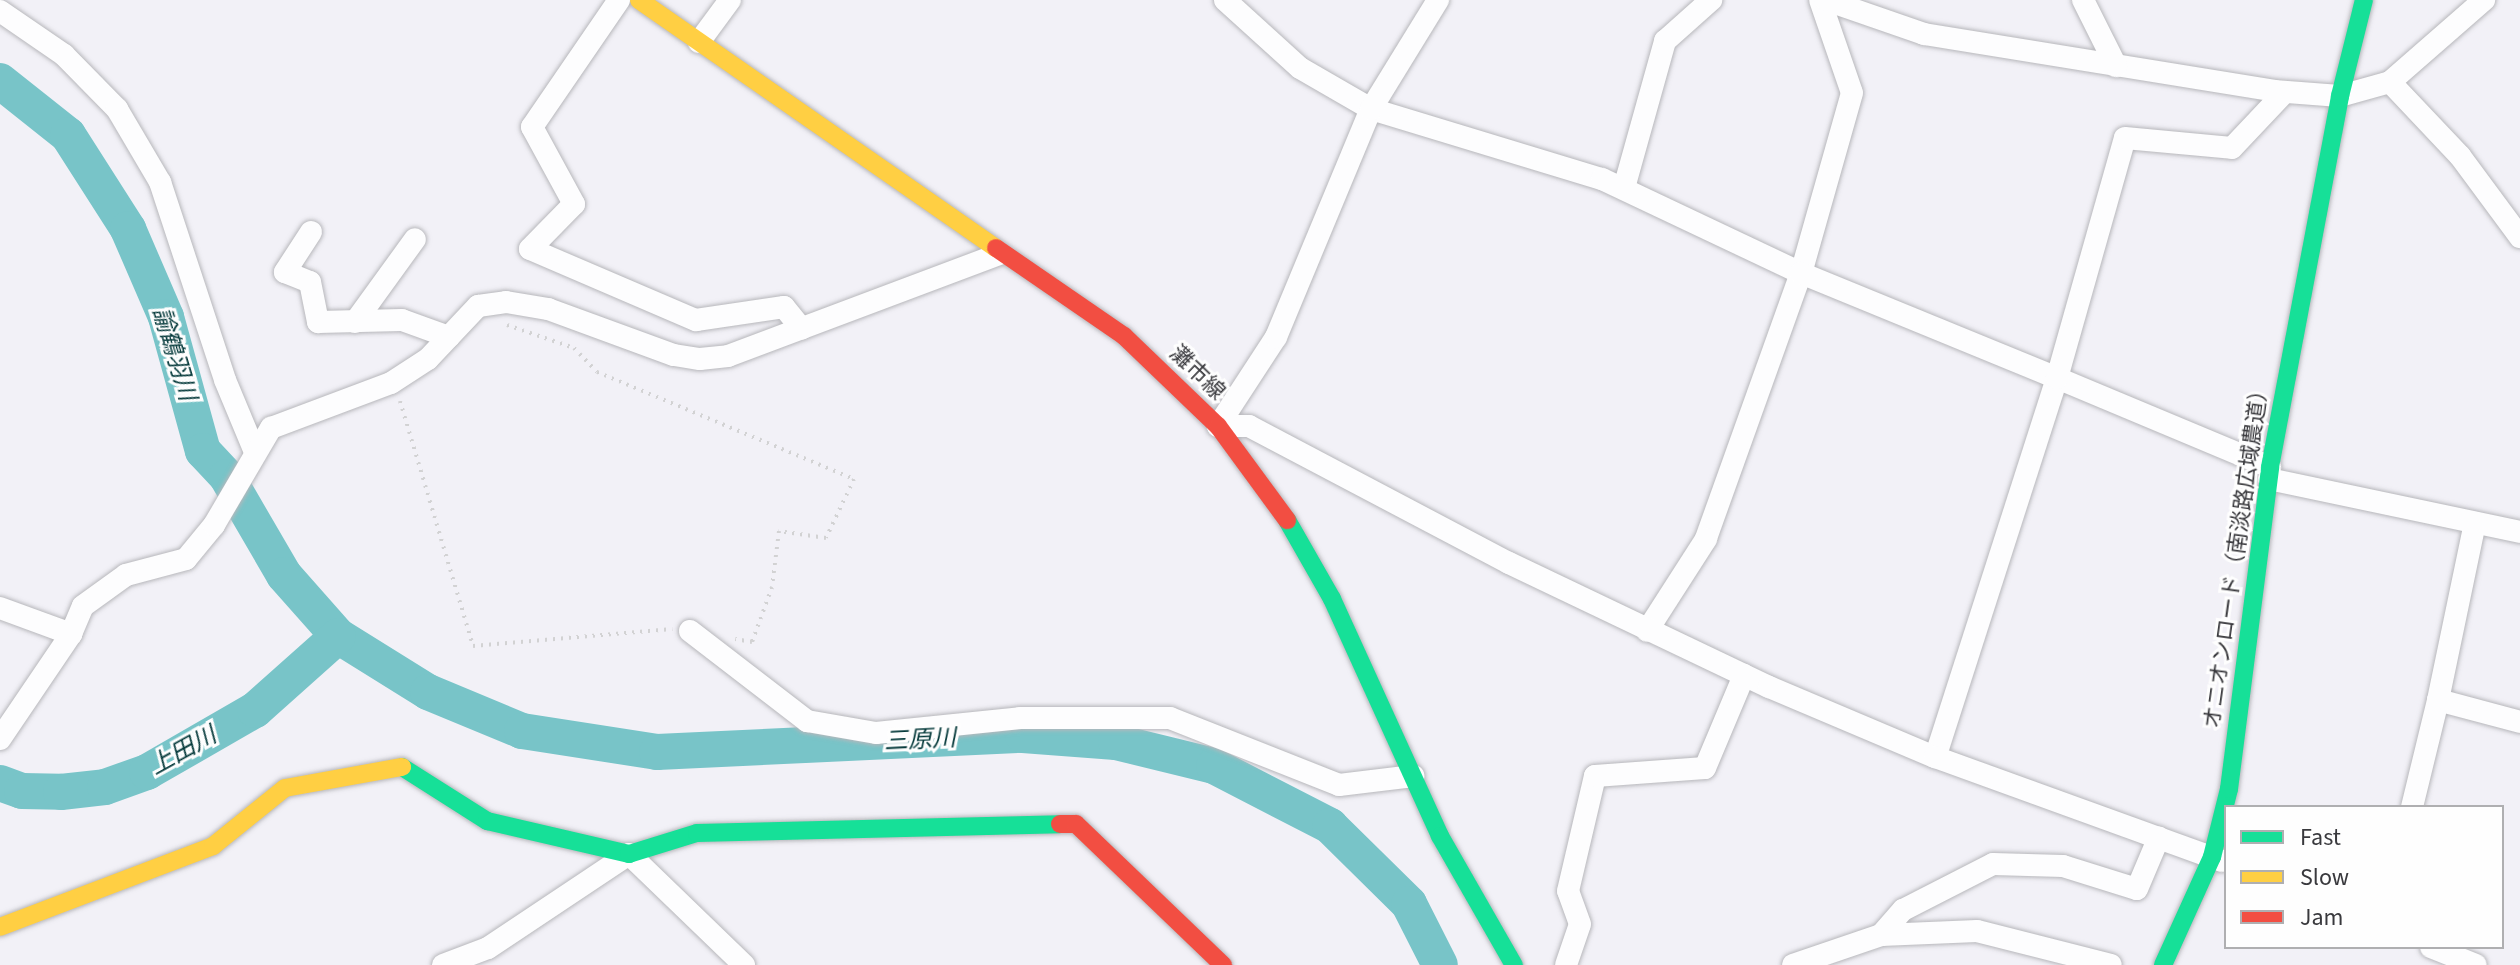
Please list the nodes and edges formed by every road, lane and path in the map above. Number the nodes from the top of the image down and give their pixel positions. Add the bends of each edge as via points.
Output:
1 (619, 0) edge
2 (639, 0) edge
3 (730, 0) edge
4 (1225, 0) edge
5 (1438, 0) edge
6 (1711, 0) edge
7 (1820, 0) edge
8 (1826, 0) edge
9 (2083, 0) edge
10 (2364, 0) edge
11 (2484, 0) edge
12 (0, 11) edge
13 (699, 42) junction
14 (2116, 66) junction
15 (2390, 82) junction
16 (2285, 92) junction
17 (2340, 96) junction
18 (1371, 109) junction
19 (1624, 188) junction
20 (311, 232) dead end
21 (2520, 237) edge
22 (415, 239) dead end
23 (1000, 254) junction
24 (1801, 273) junction
25 (491, 304) junction
26 (355, 322) junction
27 (802, 329) junction
28 (449, 337) junction
29 (2057, 378) junction
30 (394, 380) junction
31 (1218, 426) junction
32 (255, 452) junction
33 (2269, 473) junction
34 (2475, 523) junction
35 (2520, 532) edge
36 (0, 608) edge
37 (690, 631) junction
38 (1647, 631) junction
39 (71, 634) junction
40 (1744, 675) junction
41 (2438, 700) junction
42 (2520, 722) edge
43 (0, 739) edge
44 (1935, 757) junction
45 (1413, 776) junction
46 (2227, 805) edge
47 (2412, 805) edge
48 (2224, 824) edge
49 (2159, 837) junction
50 (629, 854) junction
51 (2219, 859) edge
52 (0, 927) edge
53 (1881, 935) junction
54 (2436, 949) edge
55 (443, 965) edge
56 (744, 965) edge
57 (1223, 965) edge
58 (1514, 965) edge
59 (1566, 965) edge
60 (1793, 965) edge
61 (2111, 965) edge
62 (2163, 965) edge
63 (2476, 965) edge

1 - 27 street via 532,127 574,204 530,249 696,320 784,307
2 - 13 street, 灘市線
3 - 13 street
4 - 18 street via 1300,68
5 - 18 street
6 - 19 street via 1665,41
7 - 24 street via 1852,93
8 - 14 street via 1924,34
9 - 14 street
10 - 17 street, オニオンロード（南淡路広域農道）
11 - 15 street
12 - 32 street via 64,55 117,109 160,182 225,380
13 - 23 street, 灘市線
14 - 16 street
15 - 17 street
15 - 21 street via 2460,156
16 - 17 street
16 - 29 street via 2232,148 2125,138
17 - 33 street, オニオンロード（南淡路広域農道）
18 - 19 street
18 - 31 street via 1276,337
19 - 24 street
20 - 26 street via 285,272 310,282 318,322
22 - 26 street
23 - 27 street
23 - 31 street, 灘市線 via 1124,336
24 - 29 street
24 - 38 street via 1706,539
25 - 27 street via 548,309 674,355 700,359 728,356
25 - 28 street via 478,306
25 - 37 path via 504,324 574,348 597,372 854,479 826,538 779,531 772,587 752,642
26 - 28 street via 402,320
28 - 30 street via 428,359
29 - 33 street
29 - 44 street
30 - 32 street via 271,428
30 - 37 path via 473,646
31 - 38 street via 1249,426 1335,476
31 - 45 street, 灘市線 via 1301,543
32 - 39 street via 214,525 186,559 126,575 83,606
33 - 34 street
33 - 46 street, オニオンロード（南淡路広域農道）
34 - 35 street
34 - 41 street
36 - 39 street
37 - 45 street via 807,721 876,733 1020,718 1170,718 1339,785
38 - 40 street
39 - 43 street
40 - 44 street
40 - 59 street via 1705,768 1595,776 1568,891 1580,924
41 - 42 street
41 - 47 street
44 - 49 street
45 - 58 street, 灘市線
48 - 51 street, オニオンロード（南淡路広域農道）
49 - 51 street
49 - 53 street via 2137,889 2063,866 1993,864 1903,910
50 - 52 street via 487,821 401,766 285,788 213,846
50 - 55 street via 488,948
50 - 56 street
50 - 57 street via 697,833 1076,824
51 - 62 street, オニオンロード（南淡路広域農道）
53 - 60 street
53 - 61 street via 1977,931
54 - 63 street

